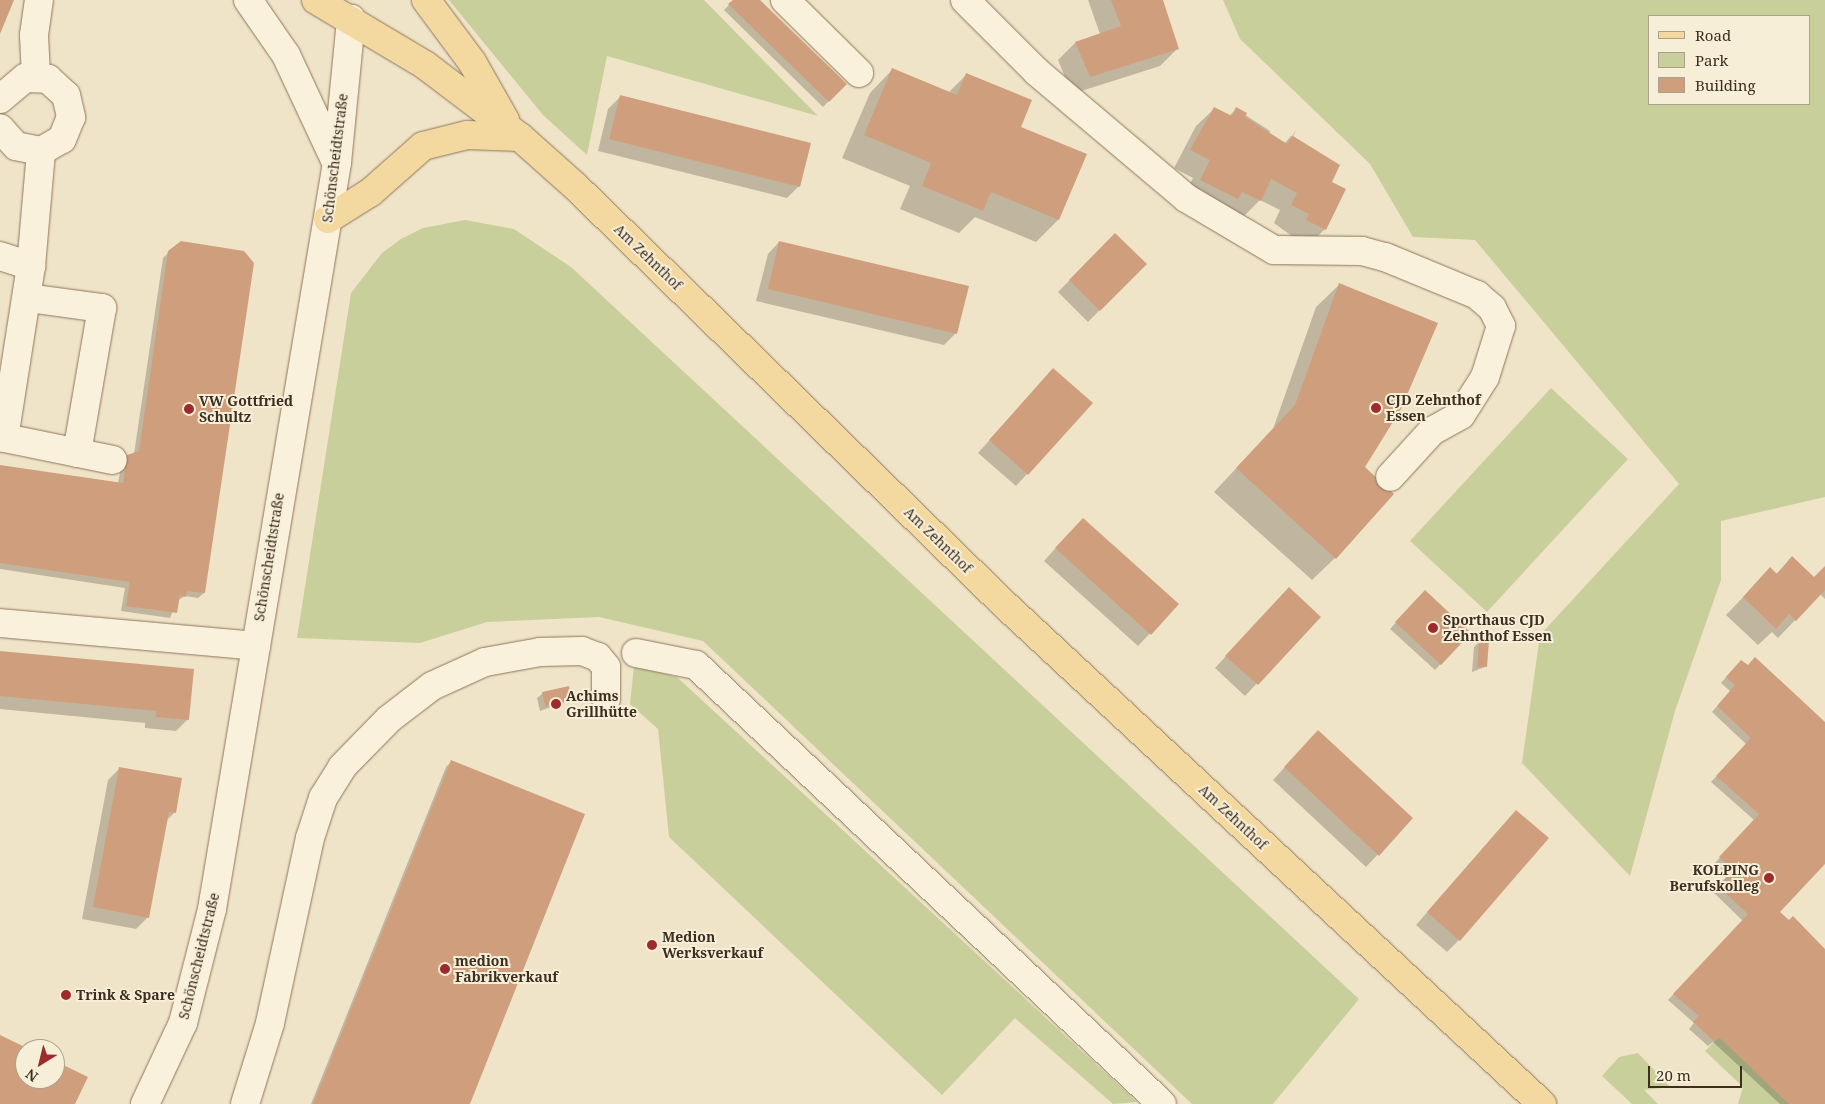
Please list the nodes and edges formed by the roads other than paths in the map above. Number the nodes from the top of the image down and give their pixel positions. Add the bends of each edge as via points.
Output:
1 (39, 0) edge
2 (248, 0) edge
3 (316, 0) edge
4 (426, 0) edge
5 (786, 0) edge
6 (965, 0) edge
7 (351, 9) edge
8 (859, 72) dead end
9 (36, 76) junction
10 (0, 99) edge
11 (0, 128) edge
12 (515, 133) junction
13 (41, 151) junction
14 (337, 163) junction
15 (328, 219) junction
16 (0, 256) edge
17 (31, 266) junction
18 (28, 298) junction
19 (2, 438) edge
20 (77, 453) junction
21 (113, 460) dead end
22 (1390, 477) dead end
23 (0, 623) edge
24 (256, 646) junction
25 (636, 653) dead end
26 (606, 700) dead end
27 (146, 1104) edge
28 (245, 1104) edge
29 (1162, 1104) edge
30 (1542, 1104) edge

1 - 9 street via 34,35
2 - 14 street via 286,55
3 - 7 main road, Am Zehnthof
4 - 12 main road via 472,62
5 - 8 street
6 - 22 street via 1037,72 1186,198 1274,250 1370,253 1477,295 1492,308 1500,326 1485,377 1461,415 1432,431
7 - 12 main road, Am Zehnthof
7 - 14 street, Schönscheidtstraße
9 - 10 street via 14,83
9 - 13 street via 58,85 68,100 71,118 62,139
11 - 13 street via 16,146
12 - 15 main road via 467,135 423,146 371,192
12 - 30 main road, Am Zehnthof via 1004,603
13 - 17 street
14 - 15 street, Schönscheidtstraße
15 - 24 street, Schönscheidtstraße
16 - 17 street
17 - 18 street
18 - 19 street
18 - 20 street via 102,308
19 - 20 street
20 - 21 street
23 - 24 street
24 - 27 street, Schönscheidtstraße via 224,845 198,966 173,1049
25 - 29 street via 696,665
26 - 28 street via 606,667 598,657 582,651 540,652 485,662 432,686 389,719 342,767 323,798 310,838 270,1023

